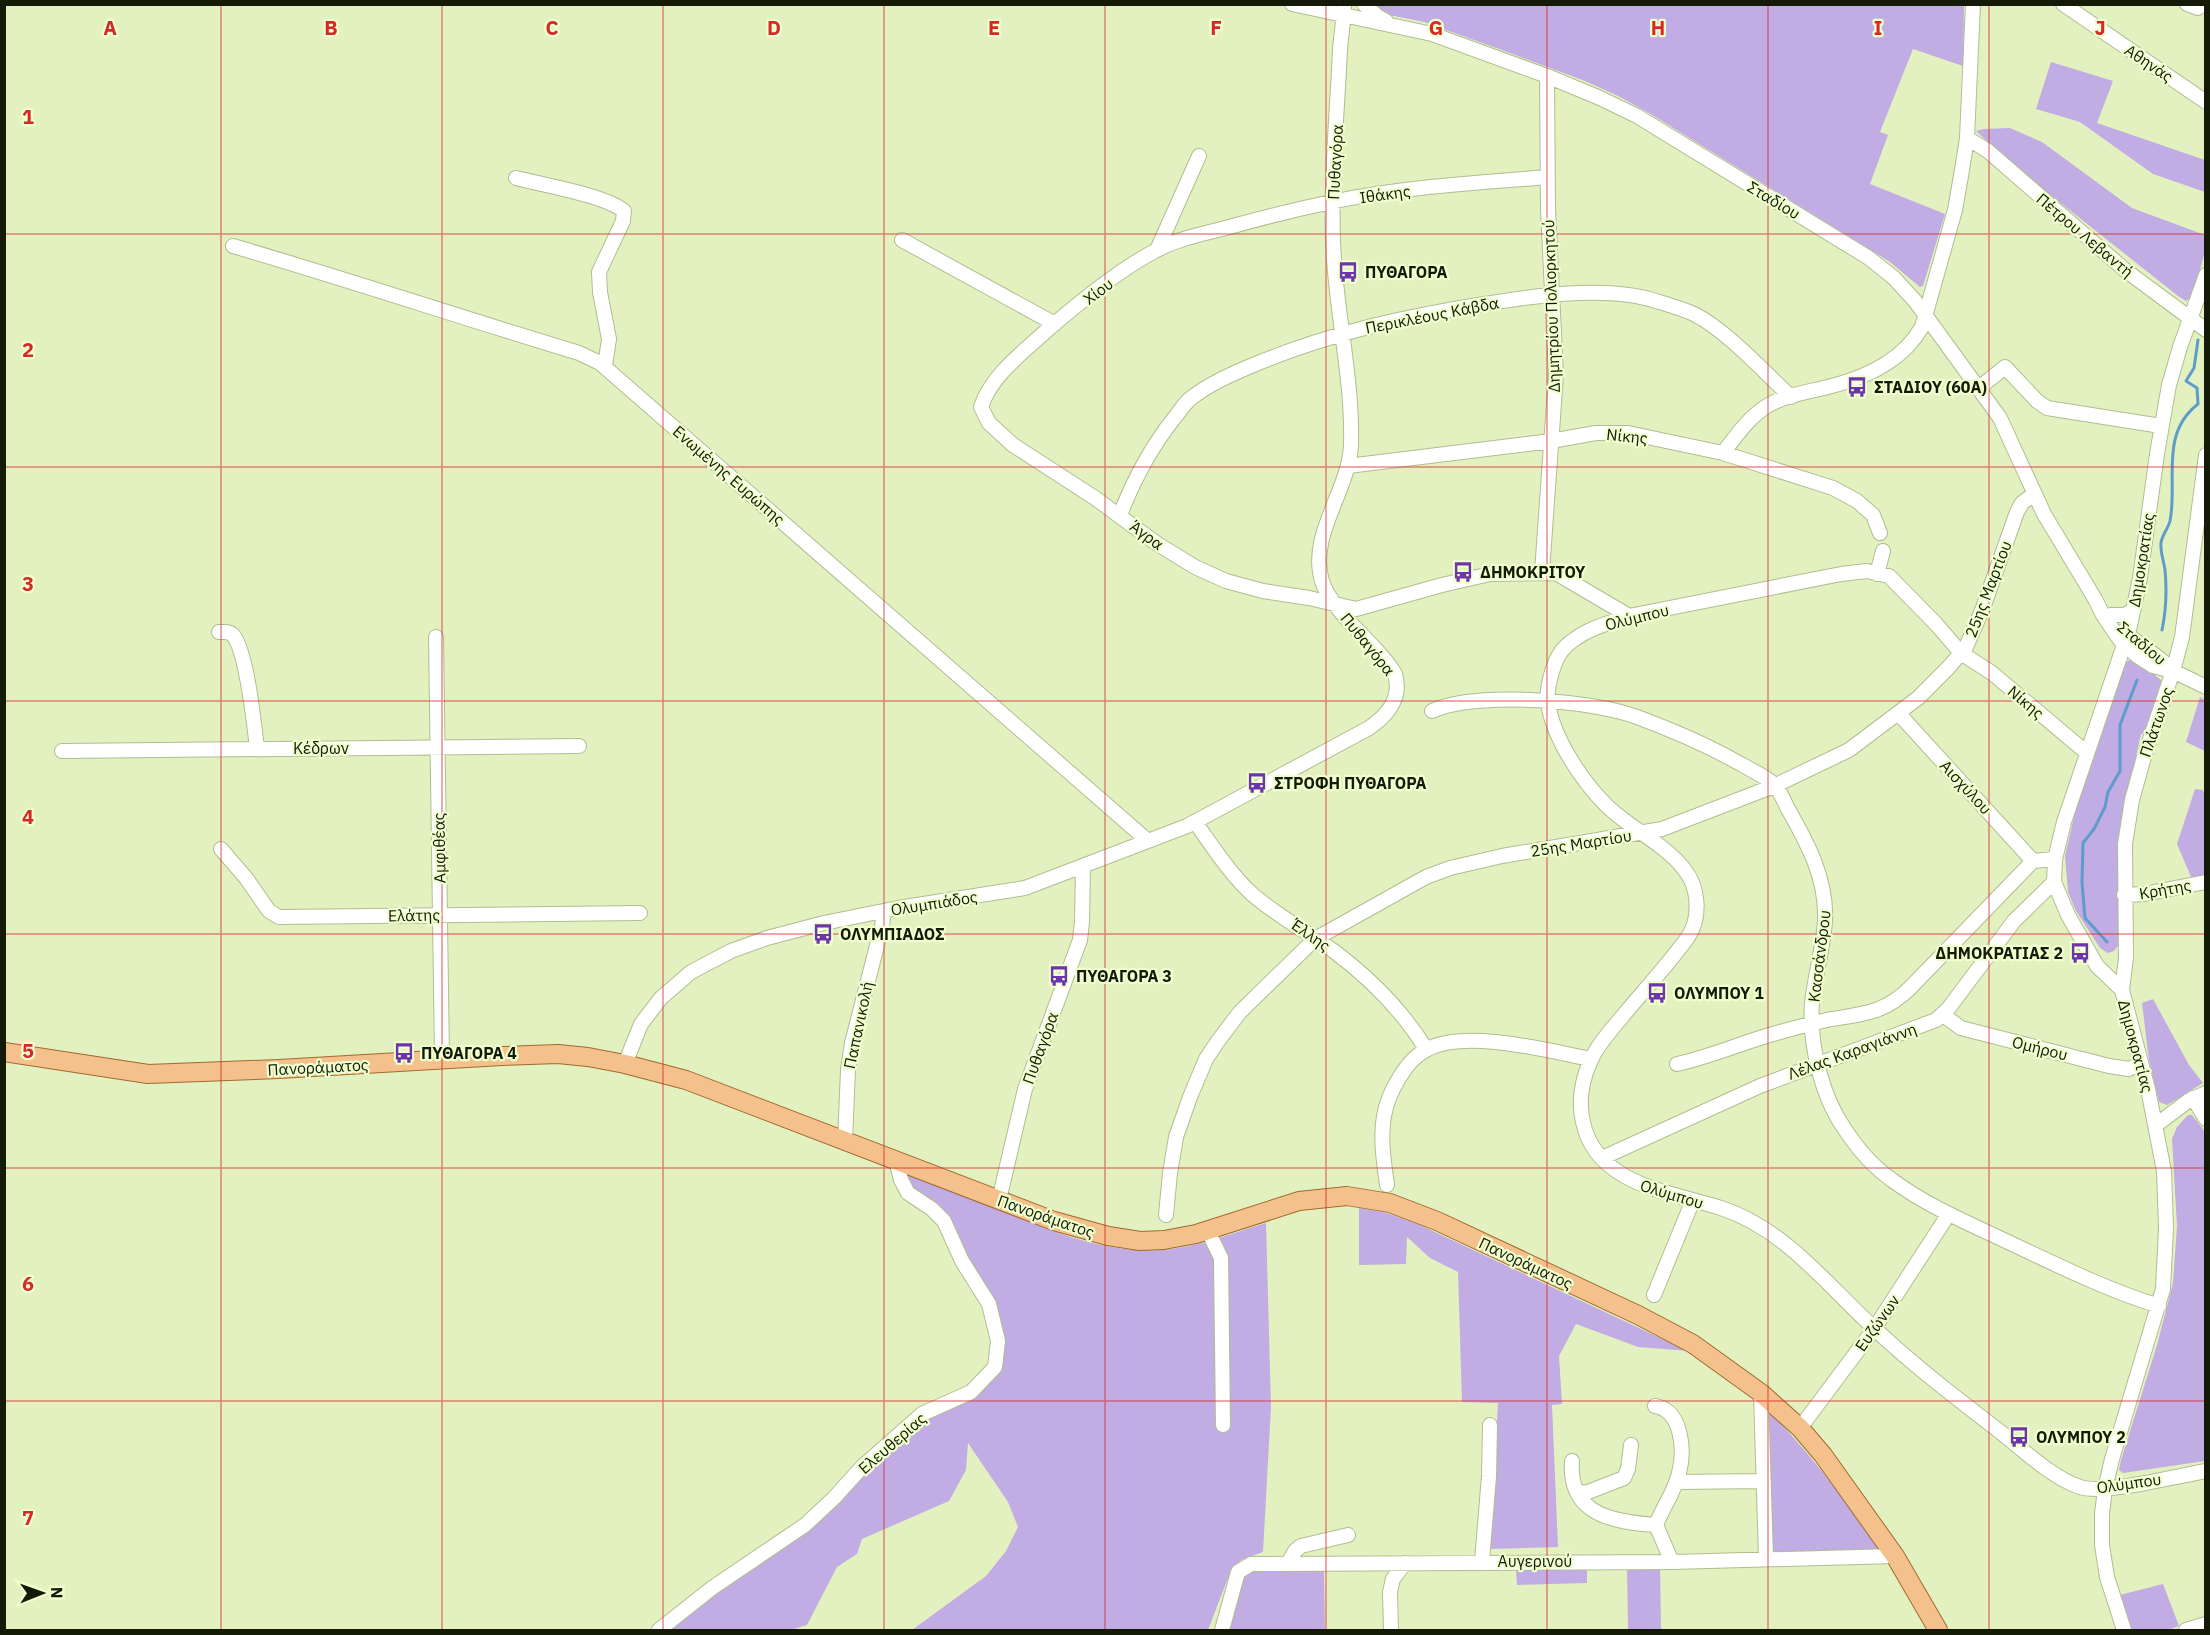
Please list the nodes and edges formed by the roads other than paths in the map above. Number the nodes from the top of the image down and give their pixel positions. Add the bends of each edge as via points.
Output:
1 (1292, 4) edge
2 (1364, 4) edge
3 (1973, 4) edge
4 (2063, 4) edge
5 (1344, 10) edge
6 (1396, 26) junction
7 (1547, 76) junction
8 (2205, 102) edge
9 (1967, 138) junction
10 (1199, 156) dead end
11 (1548, 177) junction
12 (516, 178) dead end
13 (1332, 201) junction
14 (902, 240) dead end
15 (233, 246) dead end
16 (1157, 250) junction
17 (2205, 275) edge
18 (1554, 295) junction
19 (1926, 316) junction
20 (2190, 319) junction
21 (1054, 324) junction
22 (2205, 330) edge
23 (1342, 332) junction
24 (605, 366) junction
25 (1979, 388) junction
26 (1791, 396) junction
27 (983, 414) joint
28 (2161, 426) junction
29 (1551, 441) junction
30 (1724, 453) junction
31 (2205, 455) edge
32 (1348, 466) junction
33 (2034, 494) junction
34 (1120, 515) junction
35 (2202, 519) edge
36 (1880, 533) dead end
37 (1883, 551) dead end
38 (1542, 572) junction
39 (1883, 575) junction
40 (2096, 599) junction
41 (1337, 606) junction
42 (2134, 609) junction
43 (2111, 615) junction
44 (1629, 616) junction
45 (219, 632) dead end
46 (436, 637) dead end
47 (2126, 640) junction
48 (1961, 653) junction
49 (2174, 670) junction
50 (2205, 687) edge
51 (1548, 702) junction
52 (1432, 711) dead end
53 (1899, 714) junction
54 (579, 746) dead end
55 (257, 748) junction
56 (438, 748) junction
57 (62, 751) dead end
58 (2087, 753) junction
59 (1774, 786) junction
60 (1195, 822) junction
61 (1641, 833) junction
62 (1148, 841) junction
63 (221, 849) dead end
64 (2055, 859) junction
65 (2033, 861) junction
66 (1083, 867) junction
67 (2054, 882) junction
68 (2205, 882) edge
69 (2124, 895) junction
70 (884, 911) junction
71 (640, 913) dead end
72 (440, 915) junction
73 (1315, 939) junction
74 (2122, 990) junction
75 (1943, 1015) junction
76 (1813, 1023) junction
77 (1426, 1049) junction
78 (4, 1052) edge
79 (442, 1059) junction
80 (1591, 1059) junction
81 (1818, 1063) junction
82 (625, 1064) junction
83 (1677, 1064) dead end
84 (2140, 1064) junction
85 (2199, 1095) edge
86 (2205, 1119) edge
87 (2156, 1125) junction
88 (845, 1140) junction
89 (1602, 1158) junction
90 (896, 1160) junction
91 (1387, 1185) dead end
92 (999, 1200) junction
93 (1693, 1200) junction
94 (1166, 1215) dead end
95 (1948, 1215) junction
96 (1208, 1231) junction
97 (1654, 1295) dead end
98 (2159, 1306) junction
99 (1874, 1329) junction
100 (1761, 1394) junction
101 (1655, 1406) dead end
102 (1223, 1425) dead end
103 (1490, 1425) dead end
104 (1800, 1428) junction
105 (1631, 1444) dead end
106 (1572, 1461) dead end
107 (2205, 1471) edge
108 (1764, 1481) junction
109 (1676, 1482) junction
110 (2105, 1489) junction
111 (1579, 1493) junction
112 (1656, 1525) junction
113 (1348, 1534) dead end
114 (1895, 1556) junction
115 (1766, 1559) junction
116 (1482, 1561) junction
117 (1672, 1562) junction
118 (1288, 1563) junction
119 (1405, 1563) junction
120 (2205, 1624) edge
121 (659, 1630) edge
122 (1222, 1630) edge
123 (1390, 1630) edge
124 (1938, 1630) edge
125 (2124, 1630) edge
126 (2186, 1630) edge

1 - 5 street, Σταδίου
2 - 6 street
3 - 9 street
4 - 8 street, Αθηνάς
5 - 6 street, Σταδίου
5 - 13 street, Πυθαγόρα
6 - 7 street, Σταδίου via 1432,34
7 - 11 street, Δημητρίου Πολιορκητού
7 - 19 street, Σταδίου via 1637,116 1854,249 1893,278
9 - 19 street via 1955,210
9 - 20 street, Πέτρου Λεβαντή
10 - 16 street
11 - 13 street, Ιθάκης via 1444,185
11 - 18 street, Δημητρίου Πολιορκητού
12 - 24 street via 572,191 624,211 600,272 609,339
13 - 16 street, Ιθάκης
13 - 23 street, Πυθαγόρα
14 - 21 street
15 - 24 street, Ενωμένης Ευρώπης via 579,353
16 - 21 street, Χίου
17 - 20 street, Δημοκρατίας
18 - 23 street, Περικλέους Κάβδα via 1442,311
18 - 26 street, Περικλέους Κάβδα via 1620,295 1653,300 1695,315 1722,333
18 - 29 street, Δημητρίου Πολιορκητού via 1556,375
19 - 25 street, Σταδίου
19 - 26 street via 1915,338 1881,368
20 - 22 street, Πέτρου Λεβαντή
20 - 28 street, Δημοκρατίας via 2172,372
21 - 27 street, Χίου via 998,378 985,396
23 - 32 street, Πυθαγόρα via 1350,411
23 - 34 street, Περικλέους Κάβδα via 1224,378 1189,400 1147,456
24 - 62 street, Ενωμένης Ευρώπης
25 - 28 street via 2005,367 2047,408
25 - 33 street, Σταδίου via 2005,428
26 - 30 street via 1758,412
27 - 34 street, Άγρα via 1013,445
28 - 42 street, Δημοκρατίας
29 - 30 street, Νίκης via 1596,433 1628,433
29 - 32 street, Νίκης
29 - 38 street, Δημητρίου Πολιορκητού
30 - 36 street, Νίκης via 1833,488 1873,515
31 - 35 street, Πλάτωνος
32 - 41 street, Πυθαγόρα via 1320,555 1323,584
33 - 40 street, Σταδίου
33 - 48 street, 25ης Μαρτίου via 2017,512 1976,625
34 - 41 street, Άγρα via 1195,567 1226,581
35 - 49 street, Πλάτωνος
37 - 39 street
38 - 41 street, Άγρα via 1490,574 1363,608
38 - 44 street via 1556,573
39 - 44 street, Ολύμπου via 1841,574
39 - 48 street, Νίκης via 1938,625
40 - 43 street, Σταδίου
40 - 47 street, Σταδίου via 2109,624
41 - 60 street, Πυθαγόρα via 1395,674 1398,688 1392,706 1377,723 1358,735
42 - 43 street, Σταδίου via 2125,615
42 - 47 street, Δημοκρατίας
43 - 47 street, Σταδίου
44 - 51 street, Ολύμπου via 1575,639 1559,654 1551,675
45 - 55 street via 233,636 244,665
46 - 56 street, Αμφιθέας
47 - 49 street, Σταδίου via 2161,658
47 - 58 street, Δημοκρατίας
48 - 53 street, 25ης Μαρτίου
48 - 58 street, Νίκης via 1992,673
49 - 50 street, Σταδίου
49 - 69 street, Πλάτωνος via 2132,800 2125,844
51 - 52 street, Κασσάνδρου via 1488,699
51 - 59 street, Κασσάνδρου via 1597,706 1631,715 1706,744
51 - 61 street, Ολύμπου via 1561,742 1584,779 1607,806
53 - 59 street, 25ης Μαρτίου via 1842,754
53 - 65 street, Αισχύλου
54 - 56 street, Κέδρων
55 - 56 street, Κέδρων
55 - 57 street, Κέδρων
56 - 72 street, Αμφιθέας
58 - 64 street, Δημοκρατίας
59 - 61 street, 25ης Μαρτίου via 1674,825
59 - 76 street, Κασσάνδρου via 1802,832 1823,885 1825,922 1812,1004
60 - 62 street, Πυθαγόρα
60 - 73 street, Έλλης via 1253,895
61 - 73 street, 25ης Μαρτίου via 1450,868 1426,877
61 - 80 street, Ολύμπου via 1687,873 1696,901 1696,921 1685,941
62 - 66 street, Πυθαγόρα
63 - 72 street, Ελάτης via 274,916
64 - 65 street
64 - 67 street, Δημοκρατίας
65 - 76 street, Λέλας Καραγιάννη via 1897,1000 1865,1015
66 - 70 street, Ολυμπιάδος via 1025,888
66 - 92 street, Πυθαγόρα via 1080,940 1025,1089
67 - 74 street, Δημοκρατίας via 2097,966
67 - 75 street, Λέλας Καραγιάννη via 2014,921
68 - 69 street, Κρήτης
69 - 74 street, Πλάτωνος via 2126,958
70 - 82 street, Ολυμπιάδος via 757,940 701,966 653,1007 637,1030
70 - 88 street, Παπανικολή via 850,1050
71 - 72 street, Ελάτης
72 - 79 street, Αμφιθέας
73 - 77 street, Έλλης via 1376,985
73 - 94 street, 25ης Μαρτίου via 1248,1004 1206,1059 1176,1137
74 - 84 street, Δημοκρατίας
75 - 81 street, Λέλας Καραγιάννη
75 - 84 street, Ομήρου via 1960,1028 2109,1066 2129,1069
76 - 81 street, Κασσάνδρου
76 - 83 street, Λέλας Καραγιάννη
77 - 80 street via 1470,1041
77 - 91 street via 1408,1065 1388,1101 1383,1154
78 - 79 main road, Πανοράματος via 156,1074
79 - 82 main road, Πανοράματος via 558,1054
80 - 89 street, Ολύμπου via 1582,1087 1581,1116 1588,1139
81 - 89 street, Λέλας Καραγιάννη
81 - 95 street, Κασσάνδρου via 1827,1098 1866,1159 1892,1181
82 - 88 main road, Πανοράματος via 701,1086
84 - 87 street, Δημοκρατίας
85 - 86 street
85 - 87 street
87 - 98 street, Δημοκρατίας via 2166,1216 2166,1259
88 - 90 main road, Πανοράματος
89 - 93 street, Ολύμπου via 1633,1182
90 - 92 main road, Πανοράματος
90 - 121 street, Ελευθερίας via 908,1193 945,1221 962,1261 989,1304 998,1341 995,1367 971,1392 922,1414 805,1525 712,1588
92 - 96 main road, Πανοράματος via 1063,1224 1122,1239 1164,1240
93 - 97 street
93 - 99 street, Ολύμπου via 1766,1229
95 - 98 street, Κασσάνδρου via 2086,1278
95 - 99 street, Ευζώνων
96 - 100 main road, Πανοράματος via 1310,1199 1347,1196 1390,1203 1638,1315 1693,1344
96 - 102 street via 1221,1258
98 - 110 street, Δημοκρατίας
99 - 104 street, Ευζώνων
99 - 110 street, Ολύμπου via 2040,1463 2076,1485
100 - 104 main road, Πανοράματος
100 - 108 street
101 - 109 street via 1672,1414 1677,1426 1682,1461
103 - 116 street
104 - 114 main road, Πανοράματος
105 - 111 street via 1624,1478
106 - 111 street via 1571,1476
107 - 110 street, Ολύμπου
108 - 109 street
108 - 115 street
109 - 112 street
110 - 125 street, Δημοκρατίας via 2103,1555
111 - 112 street via 1580,1500 1592,1511 1631,1523
112 - 117 street
113 - 118 street via 1301,1546
114 - 115 street, Αυγερινού
114 - 124 main road, Πανοράματος
115 - 117 street, Αυγερινού
116 - 117 street, Αυγερινού
116 - 119 street, Αυγερινού
118 - 119 street, Αυγερινού
118 - 122 street, Αυγερινού via 1251,1564 1238,1572
119 - 123 street via 1393,1579 1390,1592
120 - 126 street

